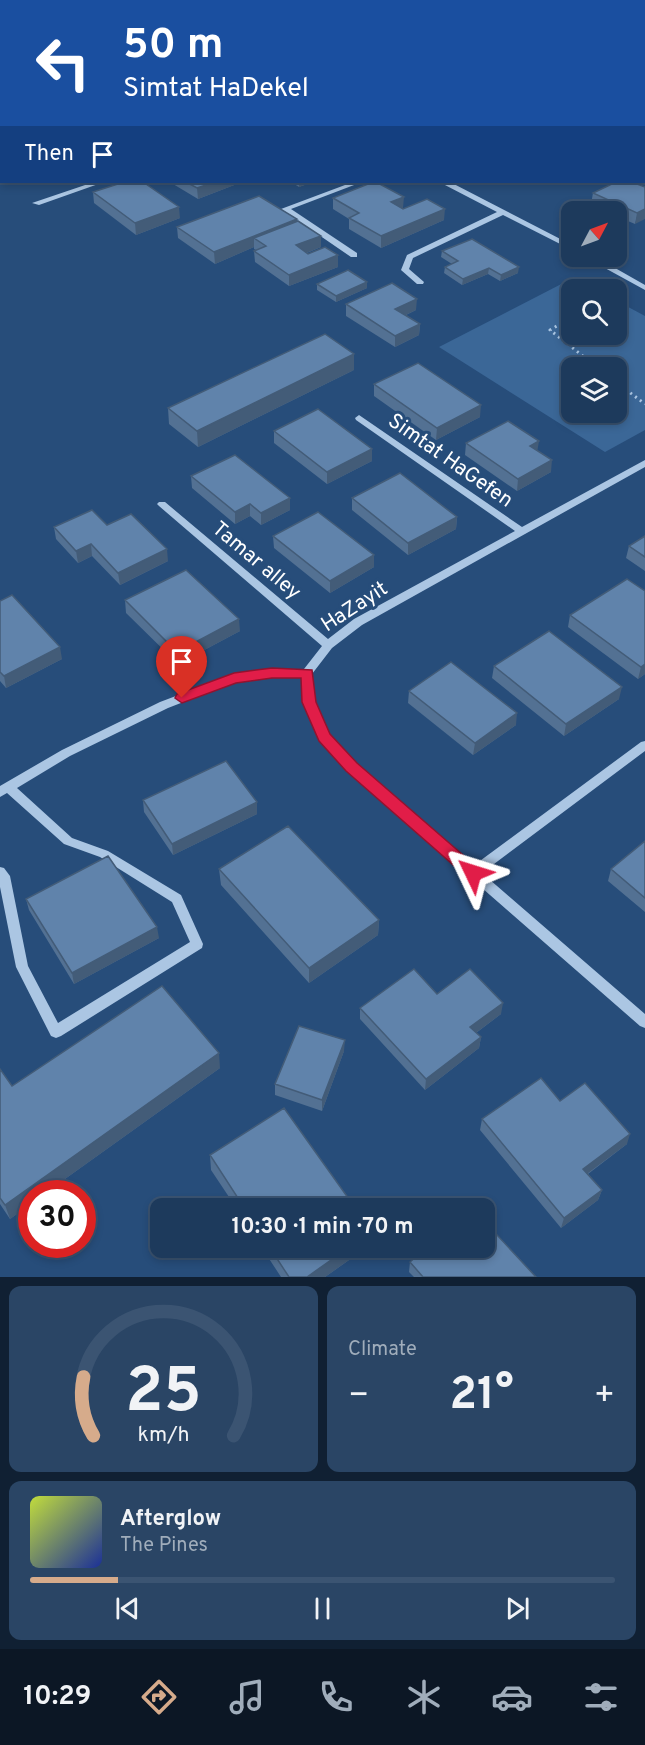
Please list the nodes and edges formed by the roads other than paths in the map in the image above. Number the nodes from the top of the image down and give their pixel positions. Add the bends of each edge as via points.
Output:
1 (97, 183) edge
2 (355, 183) edge
3 (448, 183) edge
4 (36, 203) dead end
5 (503, 212) junction
6 (561, 242) edge
7 (354, 255) dead end
8 (607, 267) edge
9 (645, 277) edge
10 (633, 281) junction
11 (420, 282) dead end
12 (645, 288) edge
13 (359, 418) dead end
14 (645, 463) edge
15 (162, 504) dead end
16 (522, 531) junction
17 (328, 645) junction
18 (307, 673) junction
19 (645, 745) edge
20 (4, 790) edge
21 (0, 872) edge
22 (473, 873) junction
23 (645, 1022) edge

1 - 4 street
2 - 7 street via 285,210
3 - 5 street
5 - 6 street
5 - 11 street via 410,257 405,270
8 - 10 street
9 - 10 street
10 - 12 street
13 - 16 street, Simtat HaGefen
14 - 16 street, HaZayit
15 - 17 street, Tamar alley
16 - 17 street, HaZayit via 358,622
17 - 18 street, HaZayit
18 - 20 street via 234,678 204,689 66,753
18 - 22 street via 309,702 324,737 351,767
19 - 22 street
20 - 21 street via 68,841 104,854 177,899 197,944 56,1032 21,967 4,876
22 - 23 street

